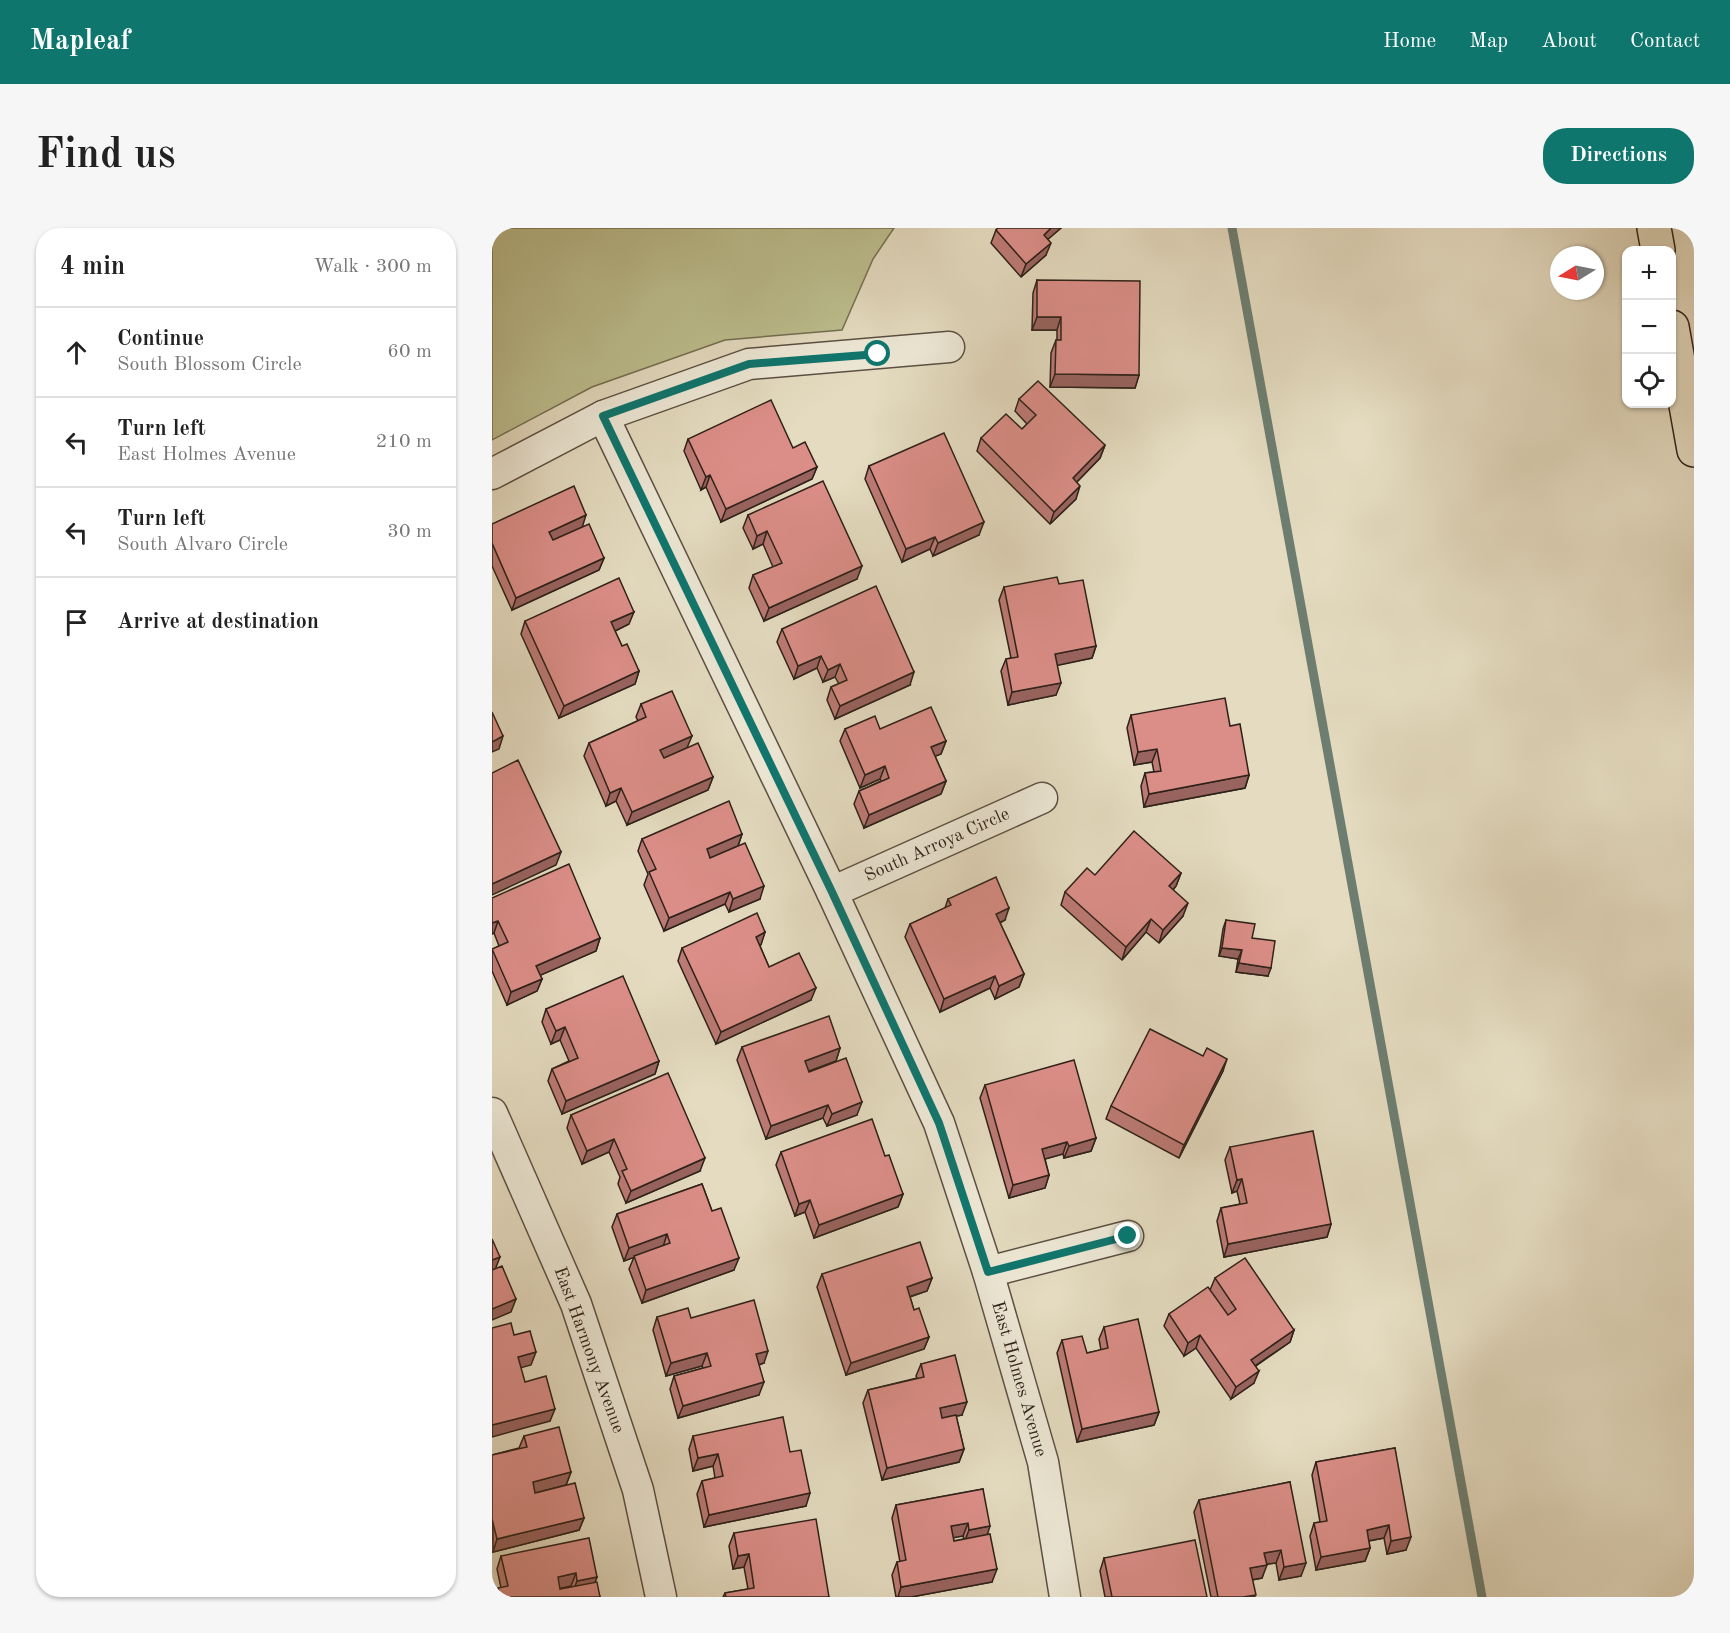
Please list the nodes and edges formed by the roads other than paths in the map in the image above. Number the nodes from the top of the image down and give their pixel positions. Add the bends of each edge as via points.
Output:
1 (1654, 228) edge
2 (1657, 246) edge
3 (949, 347) dead end
4 (1676, 354) edge
5 (603, 416) junction
6 (1694, 450) edge
7 (492, 474) edge
8 (1042, 798) dead end
9 (832, 892) junction
10 (492, 1113) edge
11 (1128, 1236) dead end
12 (988, 1272) junction
13 (661, 1597) edge
14 (1065, 1597) edge

1 - 2 highway
3 - 5 street via 749,364
4 - 6 highway
5 - 7 street
5 - 9 street, East Holmes Avenue
8 - 9 street, South Arroya Circle
9 - 12 street, East Holmes Avenue via 939,1123
10 - 13 street, East Harmony Avenue via 576,1304 638,1490
11 - 12 street
12 - 14 street, East Holmes Avenue via 1043,1462

